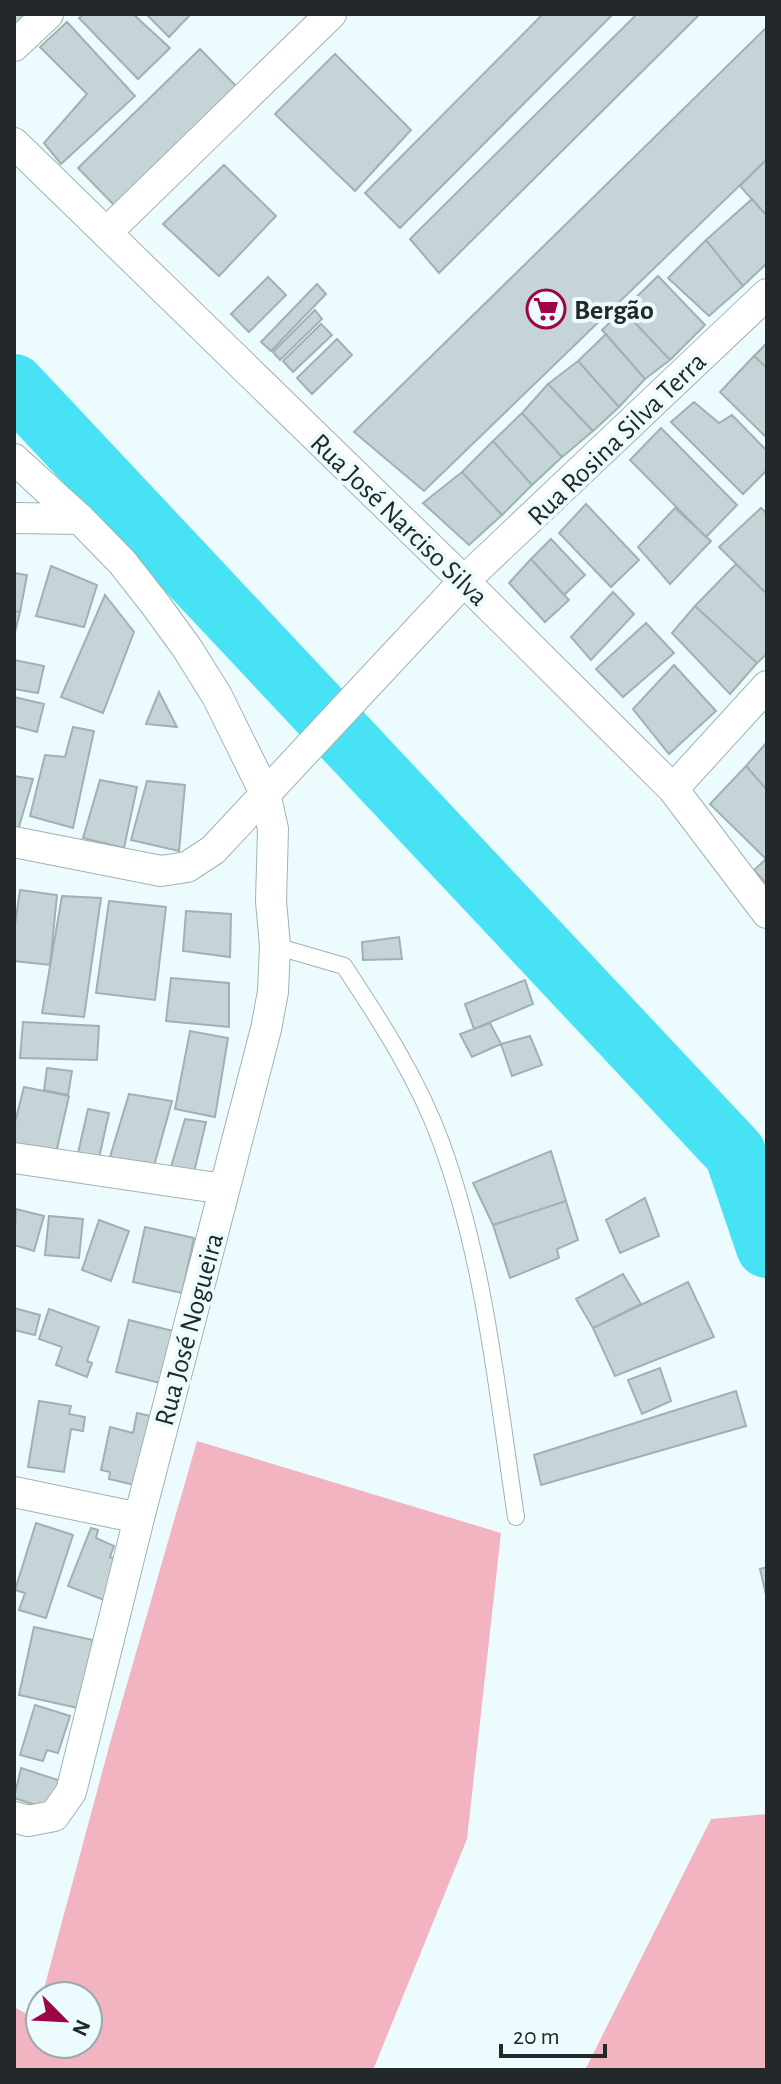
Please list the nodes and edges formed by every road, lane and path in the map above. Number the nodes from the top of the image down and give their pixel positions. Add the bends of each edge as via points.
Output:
1 (48, 14) edge
2 (331, 14) edge
3 (14, 46) edge
4 (14, 143) edge
5 (107, 232) junction
6 (767, 294) edge
7 (14, 459) edge
8 (14, 518) edge
9 (80, 519) junction
10 (464, 581) junction
11 (767, 686) edge
12 (673, 789) junction
13 (265, 793) junction
14 (14, 842) edge
15 (767, 913) edge
16 (275, 946) junction
17 (14, 1158) edge
18 (224, 1189) junction
19 (14, 1492) edge
20 (516, 1517) dead end
21 (139, 1518) junction
22 (14, 1817) edge

1 - 3 street
2 - 5 street
4 - 5 street, Rua José Narciso Silva
5 - 10 street, Rua José Narciso Silva
6 - 10 street, Rua Rosina Silva Terra
7 - 9 street, Rua José Nogueira
8 - 9 street
9 - 13 street, Rua José Nogueira via 122,562 187,648
10 - 12 street, Rua José Narciso Silva
10 - 13 street, Rua Rosina Silva Terra
11 - 12 street
12 - 15 street, Rua José Narciso Silva
13 - 14 street, Rua Rosina Silva Terra via 213,850 187,867 161,871
13 - 16 street, Rua José Nogueira via 273,829
16 - 18 street, Rua José Nogueira via 266,1029
16 - 20 lane via 344,966 392,1039 441,1141 479,1274
17 - 18 street
18 - 21 street, Rua José Nogueira
19 - 21 street
21 - 22 street, Rua José Nogueira via 71,1792 54,1816 28,1821

